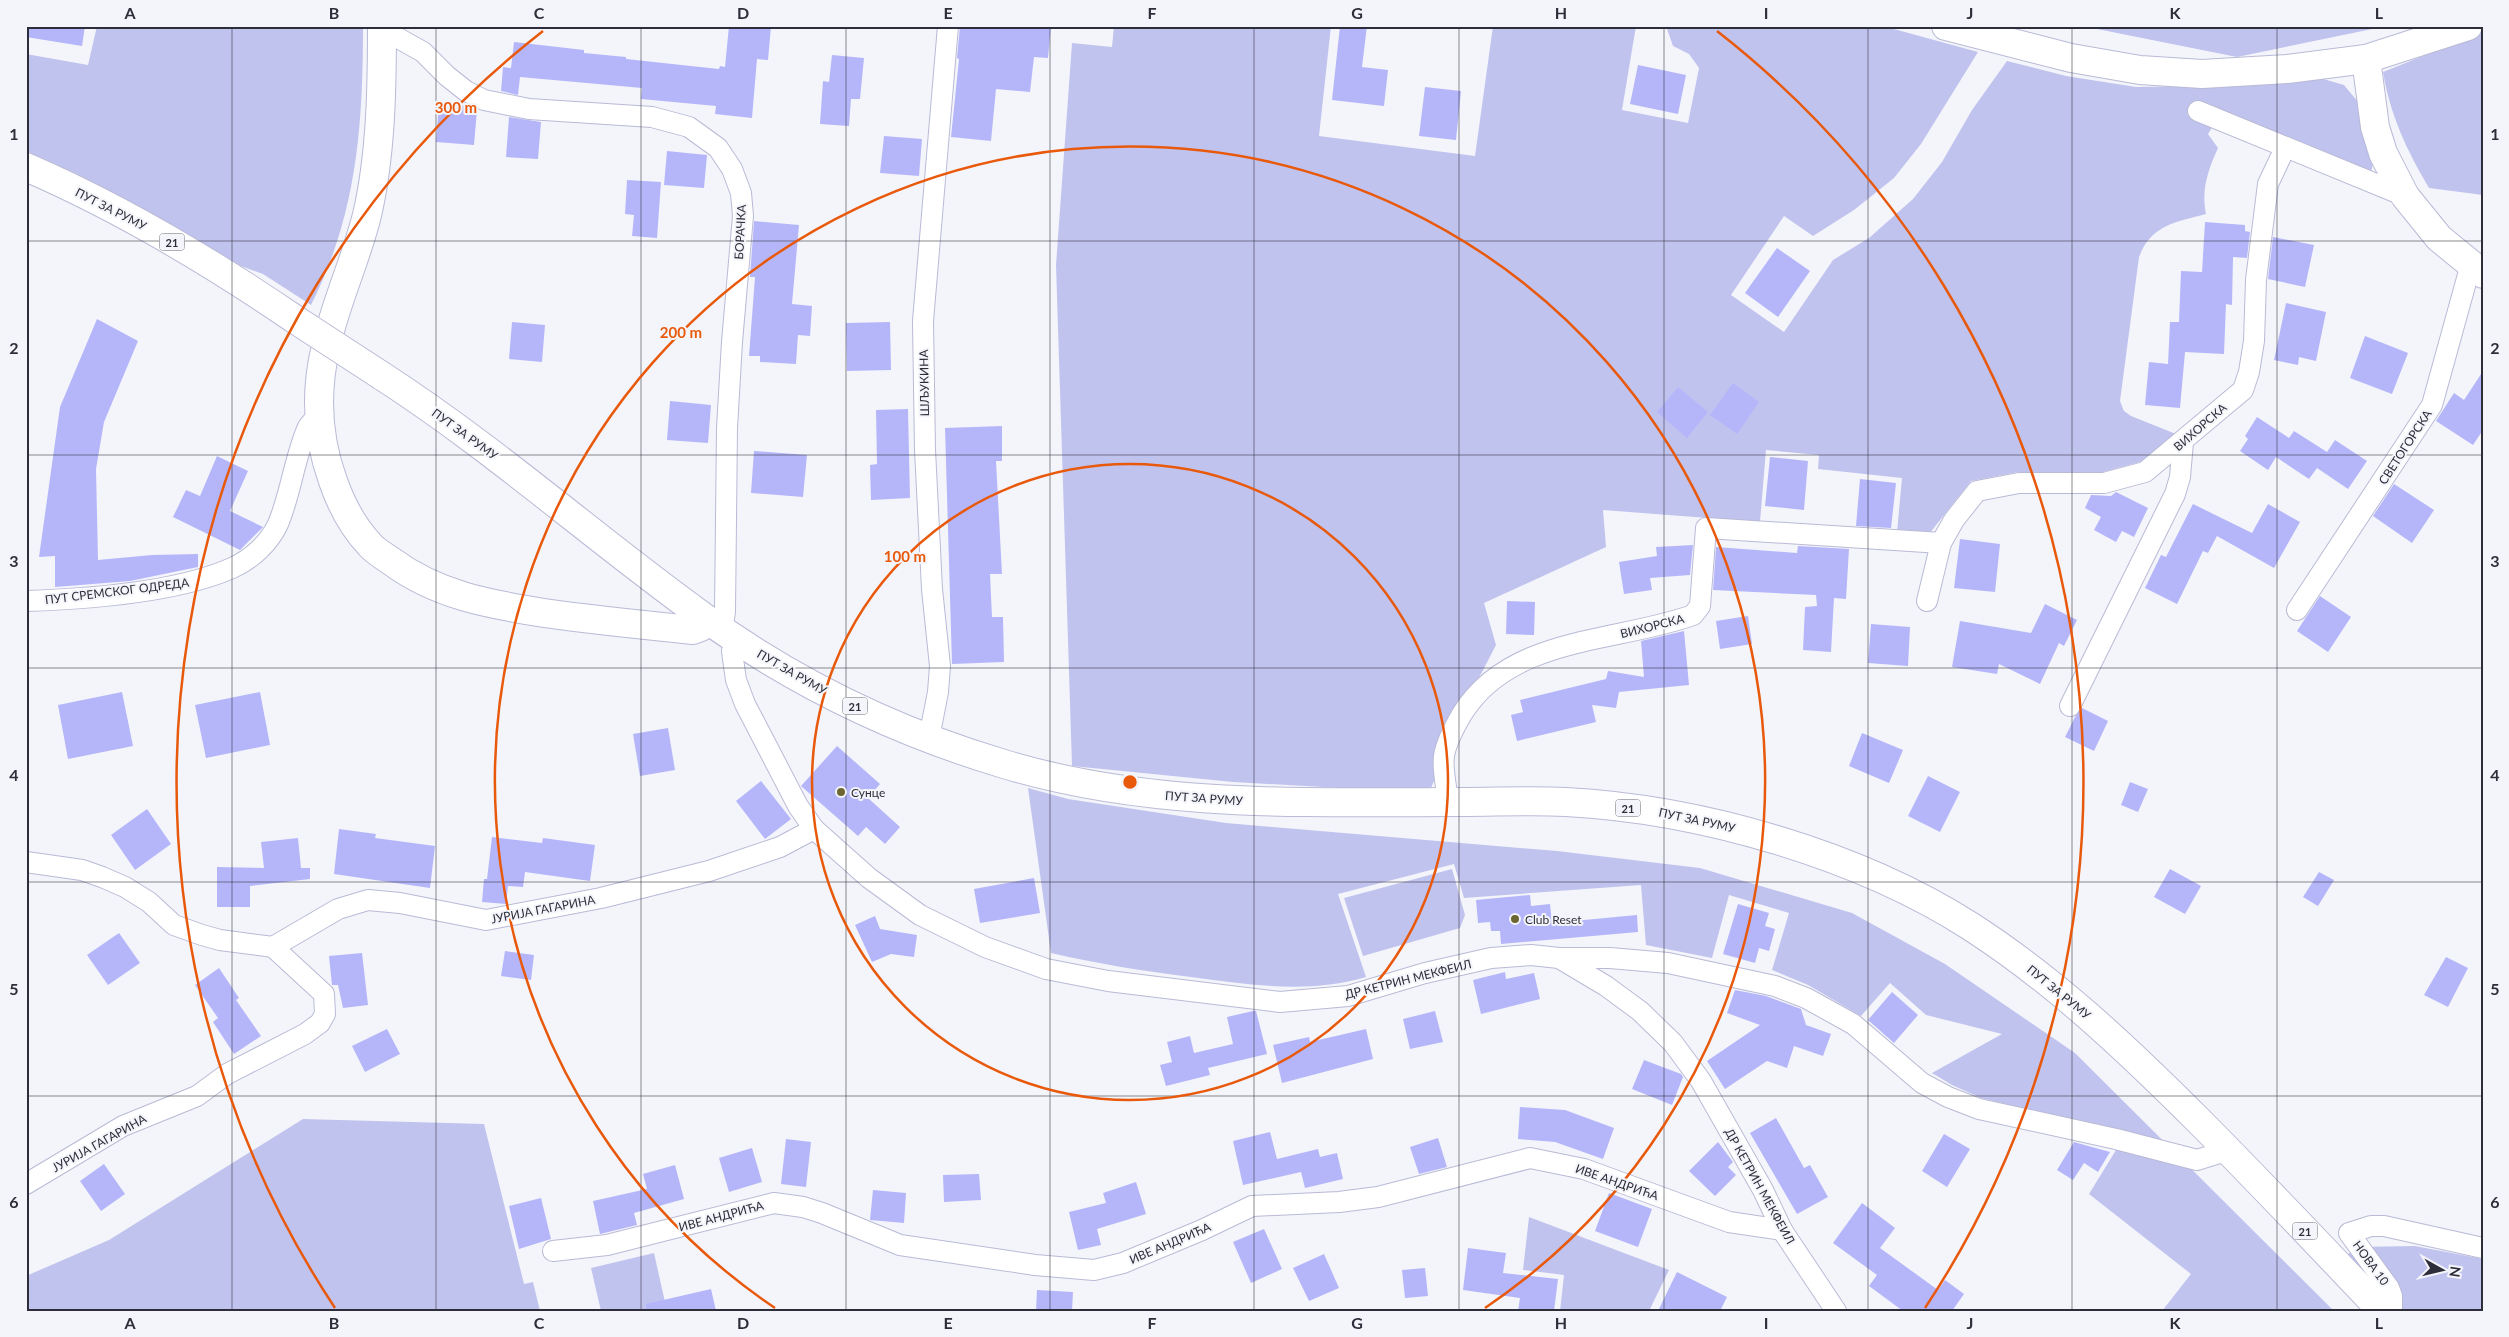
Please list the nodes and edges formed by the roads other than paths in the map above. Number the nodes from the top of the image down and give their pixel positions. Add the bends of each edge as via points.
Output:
1 (948, 26) edge
2 (1946, 26) edge
3 (2468, 26) edge
4 (382, 28) edge
5 (2366, 59) junction
6 (2198, 111) dead end
7 (2284, 148) junction
8 (26, 167) edge
9 (2405, 196) junction
10 (2477, 269) edge
11 (319, 415) junction
12 (2183, 442) junction
13 (1941, 543) junction
14 (26, 601) edge
15 (1927, 601) dead end
16 (2297, 610) dead end
17 (722, 630) junction
18 (2070, 706) dead end
19 (928, 738) junction
20 (1448, 802) junction
21 (814, 829) junction
22 (26, 862) edge
23 (273, 947) junction
24 (1559, 958) junction
25 (2228, 1150) junction
26 (26, 1184) edge
27 (1782, 1230) junction
28 (2483, 1248) edge
29 (553, 1251) dead end
30 (1836, 1311) edge
31 (2382, 1311) edge
32 (2392, 1311) edge

1 - 19 street, ШЉУКИНА via 923,321 925,450 932,589 940,666
2 - 5 main road via 2071,58 2140,70 2202,74 2287,69
3 - 5 main road
4 - 11 main road via 374,179 363,229 326,346 318,392
4 - 17 street, БОРАЧКА via 423,52 466,91 484,100 529,109 652,117 689,127 718,148 732,169 741,194 743,216 727,428 725,617
5 - 9 main road via 2375,127 2383,153
6 - 7 street
7 - 9 street
7 - 12 street, ВИХОРСКА via 2268,184 2264,209 2250,372 2243,390
8 - 17 main road, ПУТ ЗА РУМУ / 21, bridge via 149,228 253,290 495,454 564,512
9 - 10 main road via 2438,238
10 - 16 street, СВЕТОГОРСКА via 2432,405
11 - 14 street, ПУТ СРЕМСКОГ ОДРЕДА via 307,427 277,525 262,548 234,567 199,580 153,589
11 - 17 main road via 326,462 340,500 371,546 409,574 438,589 495,606 591,620
12 - 13 street, ВИХОРСКА via 2145,472 2104,483 2018,483 1977,491
12 - 18 street via 2175,494
13 - 15 street, ВИХОРСКА
13 - 20 street, ВИХОРСКА via 1706,528 1700,606 1693,615 1533,655 1498,675 1479,691 1455,725 1444,756
17 - 19 main road, ПУТ ЗА РУМУ / 21 via 783,669 837,698
17 - 21 street, БОРАЧКА via 732,651 736,680 745,704 798,806
19 - 20 main road, ПУТ ЗА РУМУ / 21 via 1002,764 1069,782 1123,791 1243,800
20 - 25 main road, ПУТ ЗА РУМУ / 21 via 1564,802 1688,817 1736,828 1851,867 1913,895 1969,926 2051,985 2111,1035
21 - 23 street, ЈУРИЈА ГАГАРИНА via 780,847 709,871 601,898 486,920 368,900 338,909
21 - 24 street, ДР КЕТРИН МЕКФЕИЛ via 869,878 920,915 985,947 1046,969 1108,981 1280,1002 1348,996 1491,958 1531,954
22 - 23 street via 82,870 102,877 149,902 174,925 202,935
23 - 26 street, ЈУРИЈА ГАГАРИНА via 324,994 325,1014 320,1023 227,1074 197,1096 123,1126
24 - 25 street via 1668,963 1775,986 1806,998 1853,1024 1922,1083 1979,1109 2196,1160
24 - 27 street, ДР КЕТРИН МЕКФЕИЛ via 1640,1011 1673,1043 1728,1128
25 - 31 main road, ПУТ ЗА РУМУ / 21
27 - 29 street, ИВЕ АНДРИЋА via 1724,1220 1584,1169 1530,1158 1378,1197 1252,1206 1123,1263 1094,1270 1035,1266 900,1245 822,1213 774,1203 607,1245
27 - 30 street, ДР КЕТРИН МЕКФЕИЛ
28 - 32 street, НОВА 10 via 2384,1226 2371,1226 2349,1233 2389,1288

